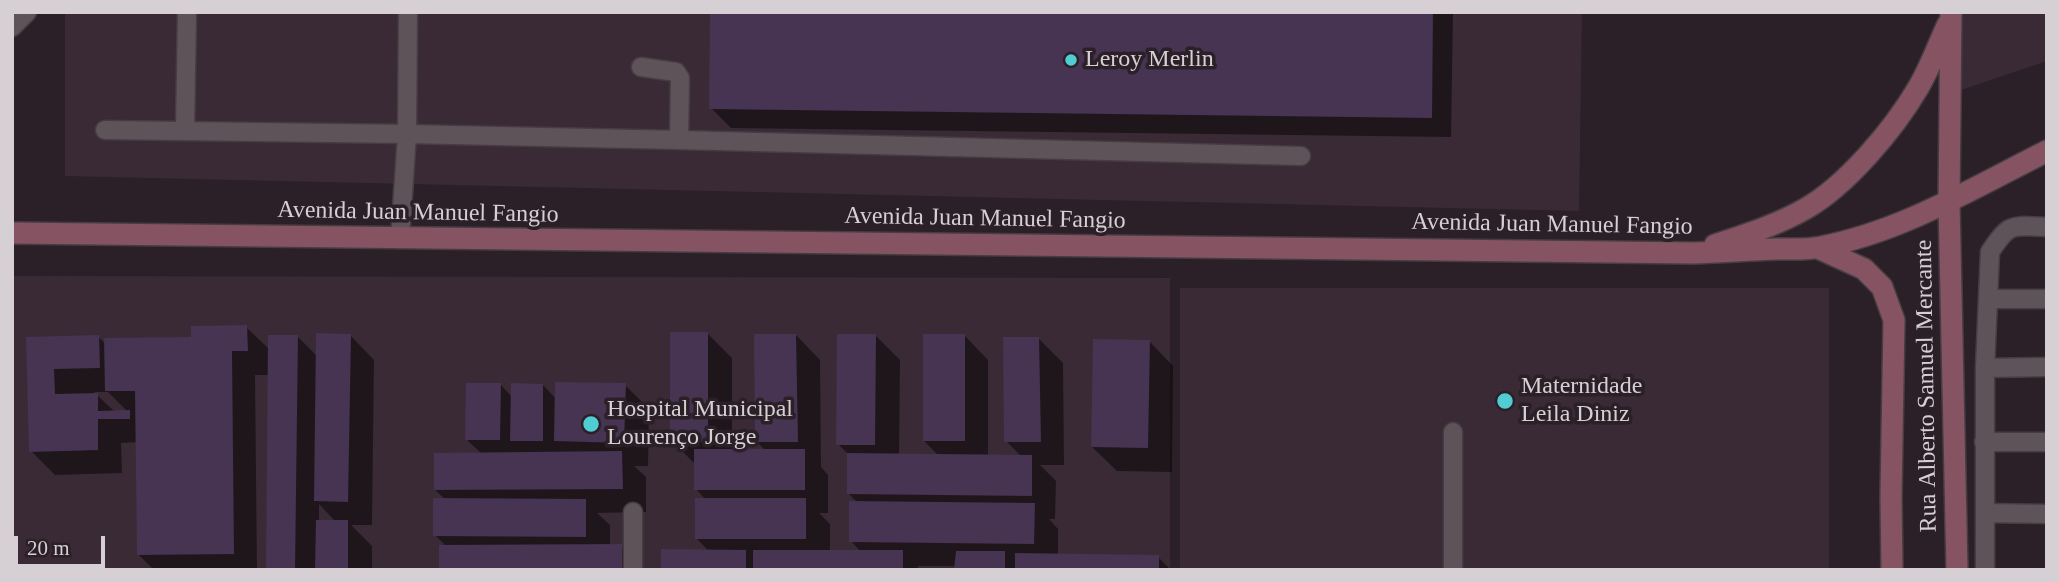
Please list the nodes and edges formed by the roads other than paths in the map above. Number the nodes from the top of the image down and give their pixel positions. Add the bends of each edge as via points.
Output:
1 (27, 12) edge
2 (187, 12) edge
3 (408, 12) edge
4 (1951, 15) edge
5 (12, 27) edge
6 (641, 67) dead end
7 (105, 130) dead end
8 (185, 130) junction
9 (407, 134) junction
10 (679, 140) junction
11 (2047, 151) edge
12 (1301, 156) dead end
13 (1949, 202) junction
14 (2047, 227) edge
15 (12, 233) edge
16 (400, 239) junction
17 (1818, 248) junction
18 (1693, 253) junction
19 (1988, 299) junction
20 (2047, 299) edge
21 (1985, 368) junction
22 (2047, 368) edge
23 (1453, 432) dead end
24 (1984, 442) junction
25 (2047, 442) edge
26 (1956, 497) junction
27 (1985, 505) junction
28 (633, 512) dead end
29 (2047, 514) edge
30 (633, 570) edge
31 (1454, 570) edge
32 (1892, 570) edge
33 (1957, 570) edge
34 (1985, 570) edge

1 - 5 lane
2 - 8 lane
3 - 9 lane
4 - 13 street, Rua Alberto Samuel Mercante
4 - 18 street via 1919,88 1879,144 1845,179 1806,209
6 - 10 lane via 676,72 680,78
7 - 8 lane
8 - 9 lane
9 - 10 lane
9 - 16 lane
10 - 12 lane
11 - 13 street, Avenida Juan Manuel Fangio
13 - 17 street, Avenida Juan Manuel Fangio via 1899,225
13 - 26 street, Rua Alberto Samuel Mercante
14 - 19 lane via 2013,226 2000,237 1990,252
15 - 16 street, Avenida Juan Manuel Fangio
16 - 18 street, Avenida Juan Manuel Fangio
17 - 18 street, Avenida Juan Manuel Fangio
17 - 32 street, Rua Alberto Samuel Mercante via 1864,269 1882,287 1894,320
19 - 20 lane
19 - 21 lane
21 - 22 lane
21 - 24 lane
23 - 31 lane
24 - 25 lane
24 - 27 lane
26 - 27 lane
26 - 33 street, Rua Alberto Samuel Mercante
27 - 29 lane
27 - 34 lane
28 - 30 lane

